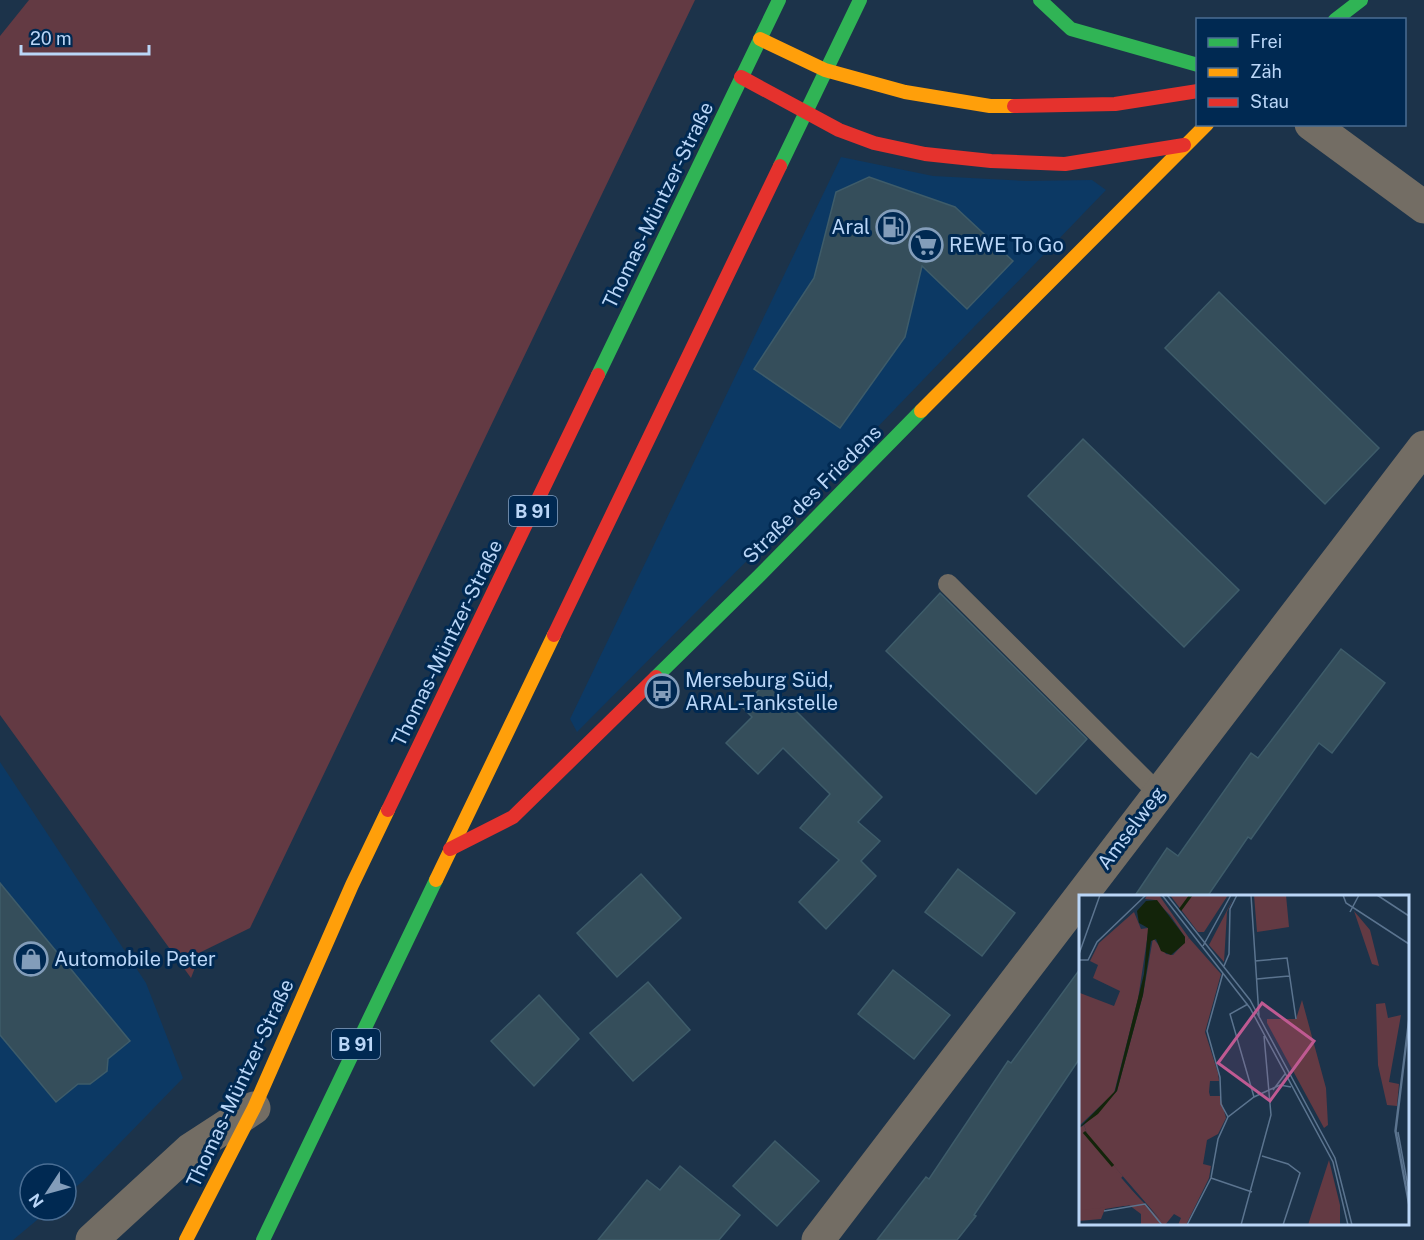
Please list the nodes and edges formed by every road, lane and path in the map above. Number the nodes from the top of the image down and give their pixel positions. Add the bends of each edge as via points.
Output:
1 (779, 0) edge
2 (860, 0) edge
3 (1040, 0) edge
4 (1361, 0) edge
5 (1338, 18) edge
6 (760, 39) junction
7 (1196, 65) edge
8 (825, 70) junction
9 (741, 77) junction
10 (1196, 91) edge
11 (805, 112) junction
12 (1205, 126) edge
13 (1314, 126) edge
14 (1184, 145) junction
15 (1424, 207) edge
16 (1424, 447) edge
17 (948, 584) dead end
18 (1158, 793) junction
19 (450, 849) junction
20 (1080, 895) edge
21 (1079, 897) edge
22 (254, 1108) junction
23 (92, 1240) edge
24 (186, 1240) edge
25 (263, 1240) edge
26 (818, 1240) edge

1 - 6 main road, Thomas-Müntzer-Straße / B 91
2 - 8 main road, B 91
3 - 7 main road via 1071,29
4 - 5 main road
6 - 8 main road
6 - 9 main road, Thomas-Müntzer-Straße / B 91
8 - 10 main road via 905,92 990,106 1115,104
8 - 11 main road, B 91
9 - 11 main road
9 - 22 main road, Thomas-Müntzer-Straße / B 91 via 358,874
11 - 14 main road via 874,143 925,154 991,161 1065,164
11 - 19 main road, B 91
12 - 14 main road, Straße des Friedens
13 - 15 street
14 - 19 main road, Straße des Friedens via 852,483 513,817
16 - 18 street, Amselweg
17 - 18 lane
18 - 20 street, Amselweg
19 - 25 main road, B 91
21 - 26 street, Amselweg
22 - 23 street via 191,1149
22 - 24 main road, Thomas-Müntzer-Straße / B 91

